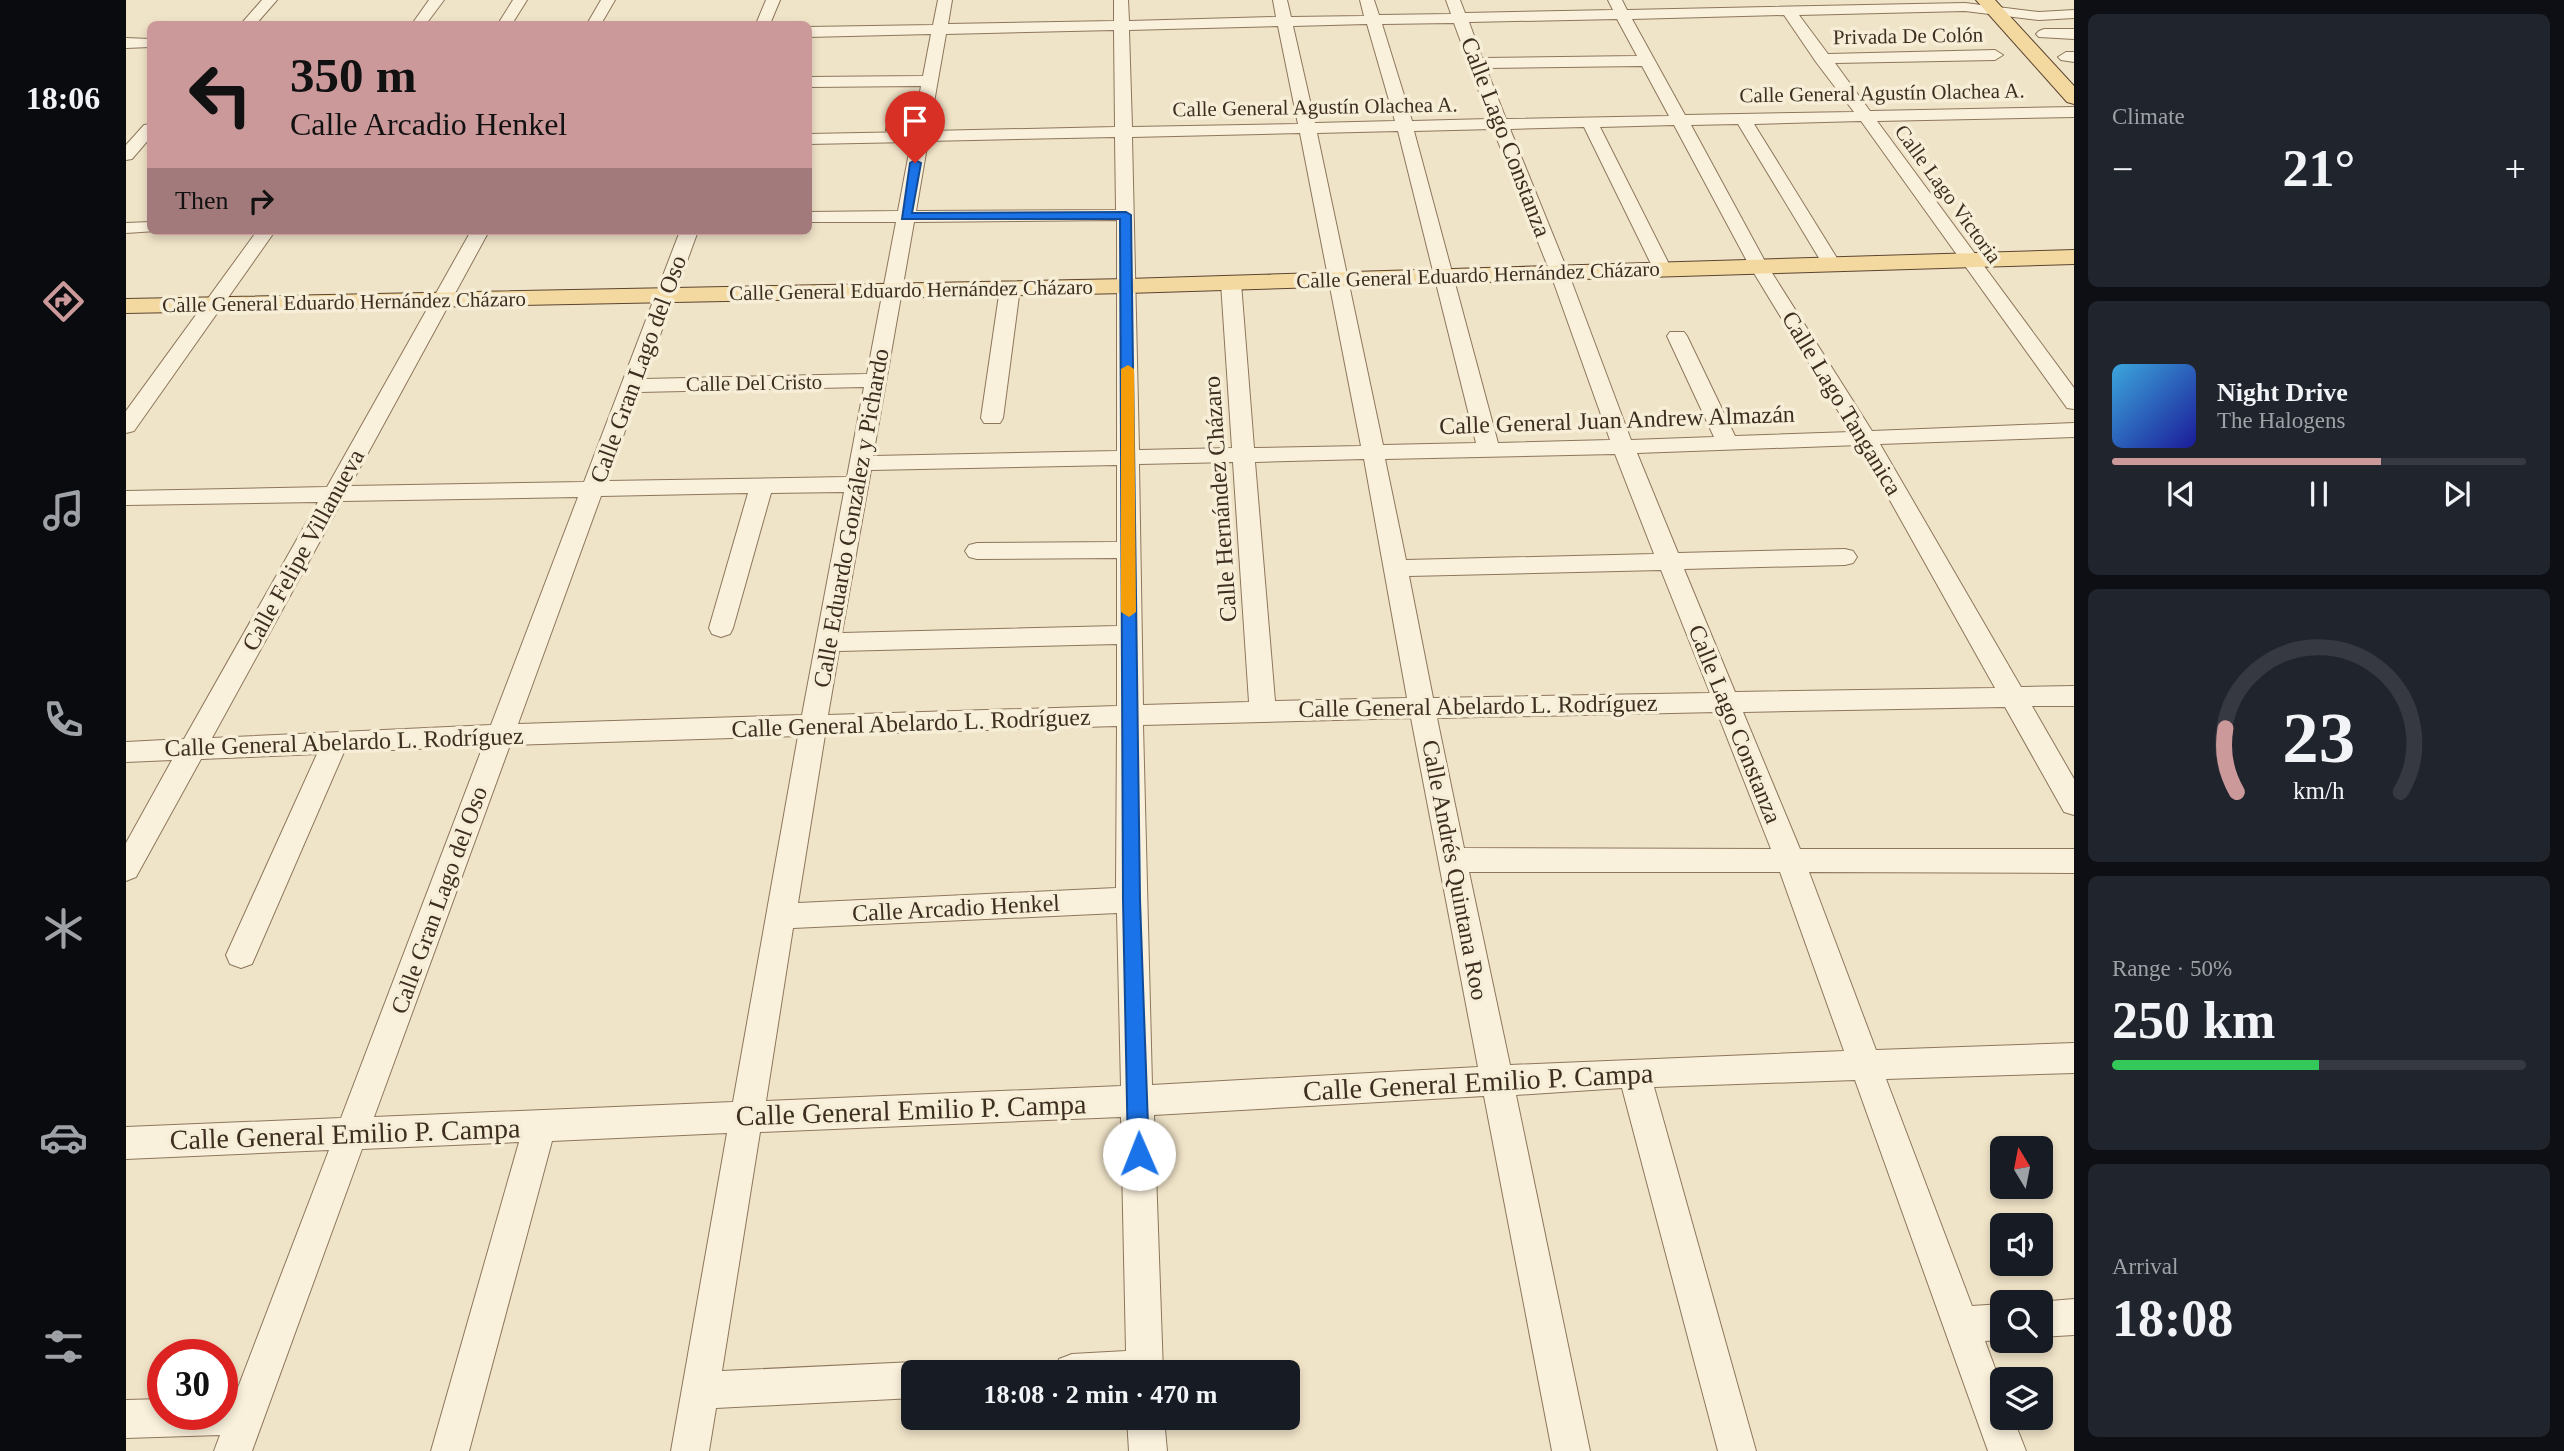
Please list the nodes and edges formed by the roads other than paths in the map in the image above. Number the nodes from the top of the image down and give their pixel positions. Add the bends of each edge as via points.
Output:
1 (270, 0) edge
2 (437, 0) edge
3 (520, 0) edge
4 (608, 0) edge
5 (773, 0) edge
6 (945, 0) edge
7 (1121, 0) edge
8 (1367, 0) edge
9 (2013, 0) edge
10 (1988, 4) edge
11 (1619, 7) edge
12 (1456, 8) edge
13 (1282, 10) edge
14 (1788, 10) junction
15 (2074, 14) edge
16 (2027, 15) junction
17 (1373, 19) junction
18 (251, 21) edge
19 (421, 21) edge
20 (507, 21) edge
21 (596, 21) edge
22 (765, 21) edge
23 (1121, 25) junction
24 (939, 30) junction
25 (812, 32) edge
26 (2044, 34) junction
27 (2074, 34) edge
28 (126, 43) edge
29 (147, 43) edge
30 (1995, 55) dead end
31 (1821, 60) junction
32 (2071, 60) edge
33 (1649, 61) junction
34 (1476, 63) junction
35 (931, 81) junction
36 (812, 82) edge
37 (2074, 98) edge
38 (2074, 112) edge
39 (1863, 115) junction
40 (1743, 119) junction
41 (1679, 120) junction
42 (1590, 124) junction
43 (1500, 126) junction
44 (1405, 127) junction
45 (1309, 130) junction
46 (147, 132) edge
47 (1124, 133) junction
48 (920, 136) junction
49 (812, 139) edge
50 (126, 156) edge
51 (147, 157) edge
52 (1126, 215) junction
53 (906, 216) junction
54 (812, 217) edge
55 (126, 228) edge
56 (147, 228) edge
57 (263, 235) edge
58 (478, 235) edge
59 (688, 235) edge
60 (2074, 257) edge
61 (1968, 259) junction
62 (1831, 263) junction
63 (1758, 265) junction
64 (1662, 268) junction
65 (1559, 272) junction
66 (1444, 276) junction
67 (1340, 279) junction
68 (1230, 283) junction
69 (1127, 286) junction
70 (1010, 288) junction
71 (892, 291) junction
72 (665, 295) junction
73 (442, 300) junction
74 (212, 304) junction
75 (126, 306) edge
76 (1677, 335) dead end
77 (877, 380) junction
78 (631, 386) junction
79 (126, 394) edge
80 (149, 394) junction
81 (2074, 403) edge
82 (992, 418) dead end
83 (126, 426) edge
84 (2074, 430) edge
85 (1866, 439) junction
86 (1728, 444) junction
87 (1623, 447) junction
88 (1489, 450) junction
89 (1372, 453) junction
90 (1242, 456) junction
91 (1128, 458) junction
92 (860, 474) junction
93 (761, 487) junction
94 (593, 489) junction
95 (333, 494) junction
96 (126, 498) edge
97 (1128, 550) junction
98 (977, 551) dead end
99 (1845, 557) dead end
100 (1668, 561) junction
101 (1395, 568) junction
102 (720, 628) dead end
103 (1129, 635) junction
104 (828, 642) junction
105 (2012, 695) junction
106 (2074, 696) edge
107 (1726, 701) junction
108 (1422, 707) junction
109 (1263, 711) junction
110 (1129, 716) junction
111 (813, 726) junction
112 (501, 736) junction
113 (335, 743) junction
114 (194, 748) junction
115 (126, 752) edge
116 (2074, 804) edge
117 (1453, 860) junction
118 (1790, 860) junction
119 (2074, 861) edge
120 (126, 869) edge
121 (1131, 900) junction
122 (781, 916) junction
123 (241, 955) dead end
124 (2074, 1058) edge
125 (1866, 1065) junction
126 (1634, 1073) junction
127 (1498, 1080) junction
128 (1137, 1101) junction
129 (745, 1116) junction
130 (540, 1126) junction
131 (352, 1133) junction
132 (126, 1143) edge
133 (2074, 1317) edge
134 (2053, 1318) edge
135 (1990, 1323) edge
136 (1962, 1325) junction
137 (1144, 1360) edge
138 (901, 1381) edge
139 (700, 1390) junction
140 (246, 1416) junction
141 (126, 1419) edge
142 (1147, 1430) edge
143 (233, 1451) edge
144 (450, 1451) edge
145 (690, 1451) edge
146 (1148, 1451) edge
147 (1571, 1451) edge
148 (1737, 1451) edge
149 (2007, 1451) edge

1 - 18 street
2 - 19 street
3 - 20 street
4 - 21 street
5 - 22 street
6 - 24 street, Calle Eduardo González y Pichardo
7 - 23 street
8 - 17 street
9 - 16 main road
10 - 14 street
10 - 16 street
10 - 37 main road
11 - 12 street
11 - 14 street
11 - 33 street, Calle Lago Tanganica
12 - 17 street
12 - 34 street, Calle Lago Constanza
13 - 17 street
13 - 23 street
13 - 45 street, Calle Andrés Quintana Roo
14 - 31 street, Calle Lago Victoria
15 - 16 street
16 - 26 main road
17 - 44 street
23 - 24 street
23 - 47 street
24 - 25 street
24 - 35 street, Calle Eduardo González y Pichardo
26 - 27 street
26 - 32 main road
28 - 29 street
30 - 31 street, Privada De Colón
31 - 39 street, Calle Lago Victoria
33 - 34 street
33 - 41 street, Calle Lago Tanganica
34 - 43 street, Calle Lago Constanza
35 - 36 street
35 - 48 street, Calle Eduardo González y Pichardo
38 - 39 street, Calle General Agustín Olachea A.
39 - 40 street, Calle General Agustín Olachea A.
39 - 61 street, Calle Lago Victoria
40 - 41 street, Calle General Agustín Olachea A.
40 - 62 street
41 - 42 street, Calle General Agustín Olachea A.
41 - 63 street, Calle Lago Tanganica
42 - 43 street, Calle General Agustín Olachea A.
42 - 64 street
43 - 44 street, Calle General Agustín Olachea A.
43 - 65 street, Calle Lago Constanza
44 - 45 street, Calle General Agustín Olachea A.
44 - 66 street
45 - 47 street, Calle General Agustín Olachea A.
45 - 67 street, Calle Andrés Quintana Roo
46 - 50 street
47 - 48 street, Calle General Agustín Olachea A.
47 - 52 street
48 - 49 street, Calle General Agustín Olachea A.
48 - 53 street, Calle Eduardo González y Pichardo
50 - 51 street
52 - 53 street
52 - 69 street
53 - 54 street
53 - 71 street, Calle Eduardo González y Pichardo
55 - 56 street
57 - 74 street
58 - 73 street, Calle Felipe Villanueva
59 - 72 street, Calle Gran Lago del Oso
60 - 61 main road, Calle General Eduardo Hernández Cházaro
61 - 62 main road, Calle General Eduardo Hernández Cházaro
61 - 81 street, Calle Lago Victoria
62 - 63 main road, Calle General Eduardo Hernández Cházaro
63 - 64 main road, Calle General Eduardo Hernández Cházaro
63 - 85 street, Calle Lago Tanganica
64 - 65 main road, Calle General Eduardo Hernández Cházaro
65 - 66 main road, Calle General Eduardo Hernández Cházaro
65 - 87 street, Calle Lago Constanza
66 - 67 main road, Calle General Eduardo Hernández Cházaro
66 - 88 street
67 - 68 main road, Calle General Eduardo Hernández Cházaro
67 - 89 street, Calle Andrés Quintana Roo
68 - 69 main road, Calle General Eduardo Hernández Cházaro
68 - 90 street, Calle Hernández Cházaro
69 - 70 main road, Calle General Eduardo Hernández Cházaro
69 - 91 street
70 - 71 main road, Calle General Eduardo Hernández Cházaro
70 - 82 street
71 - 72 main road, Calle General Eduardo Hernández Cházaro
71 - 77 street, Calle Eduardo González y Pichardo
72 - 73 main road, Calle General Eduardo Hernández Cházaro
72 - 78 street, Calle Gran Lago del Oso
73 - 74 main road, Calle General Eduardo Hernández Cházaro
73 - 95 street, Calle Felipe Villanueva
74 - 75 main road, Calle General Eduardo Hernández Cházaro
74 - 80 street
76 - 86 street
77 - 78 street, Calle Del Cristo
77 - 92 street, Calle Eduardo González y Pichardo
78 - 94 street, Calle Gran Lago del Oso
79 - 80 street
80 - 83 street
84 - 85 street, Calle General Juan Andrew Almazán
85 - 86 street, Calle General Juan Andrew Almazán
85 - 105 street, Calle Lago Tanganica
86 - 87 street, Calle General Juan Andrew Almazán
87 - 88 street, Calle General Juan Andrew Almazán
87 - 100 street, Calle Lago Constanza
88 - 89 street, Calle General Juan Andrew Almazán
89 - 90 street, Calle General Juan Andrew Almazán
89 - 101 street, Calle Andrés Quintana Roo
90 - 91 street, Calle General Juan Andrew Almazán
90 - 109 street, Calle Hernández Cházaro
91 - 92 street, Calle General Juan Andrew Almazán
91 - 97 street
92 - 93 street, Calle General Juan Andrew Almazán
92 - 104 street, Calle Eduardo González y Pichardo
93 - 94 street, Calle General Juan Andrew Almazán
93 - 102 street
94 - 95 street, Calle General Juan Andrew Almazán
94 - 112 street, Calle Gran Lago del Oso
95 - 96 street, Calle General Juan Andrew Almazán
95 - 114 street, Calle Felipe Villanueva
97 - 98 street
97 - 103 street
99 - 100 street
100 - 101 street
100 - 107 street, Calle Lago Constanza
101 - 108 street, Calle Andrés Quintana Roo
103 - 104 street
103 - 110 street
104 - 111 street, Calle Eduardo González y Pichardo
105 - 106 street, Calle General Abelardo L. Rodríguez
105 - 107 street, Calle General Abelardo L. Rodríguez
105 - 116 street, Calle Lago Tanganica
107 - 108 street, Calle General Abelardo L. Rodríguez
107 - 118 street, Calle Lago Constanza
108 - 109 street, Calle General Abelardo L. Rodríguez
108 - 117 street, Calle Andrés Quintana Roo
109 - 110 street, Calle General Abelardo L. Rodríguez
110 - 111 street, Calle General Abelardo L. Rodríguez
110 - 121 street
111 - 112 street, Calle General Abelardo L. Rodríguez
111 - 122 street, Calle Eduardo González y Pichardo
112 - 113 street, Calle General Abelardo L. Rodríguez
112 - 131 street, Calle Gran Lago del Oso
113 - 114 street, Calle General Abelardo L. Rodríguez
113 - 123 street
114 - 115 street, Calle General Abelardo L. Rodríguez
114 - 120 street, Calle Felipe Villanueva
117 - 118 street
117 - 127 street, Calle Andrés Quintana Roo
118 - 119 street
118 - 125 street, Calle Lago Constanza
121 - 122 street, Calle Arcadio Henkel
121 - 128 street
122 - 129 street, Calle Eduardo González y Pichardo
124 - 125 street, Calle General Emilio P. Campa
125 - 126 street, Calle General Emilio P. Campa
125 - 136 street, Calle Lago Constanza
126 - 127 street, Calle General Emilio P. Campa
126 - 148 street
127 - 128 street, Calle General Emilio P. Campa
127 - 147 street, Calle Andrés Quintana Roo
128 - 129 street, Calle General Emilio P. Campa
128 - 137 street
129 - 130 street, Calle General Emilio P. Campa
129 - 139 street, Calle Eduardo González y Pichardo
130 - 131 street, Calle General Emilio P. Campa
130 - 144 street
131 - 132 street, Calle General Emilio P. Campa
131 - 140 street, Calle Gran Lago del Oso
133 - 134 street
135 - 136 street
136 - 149 street, Calle Lago Constanza
138 - 139 street
139 - 145 street, Calle Eduardo González y Pichardo
140 - 141 street
140 - 143 street, Calle Gran Lago del Oso
142 - 146 street

